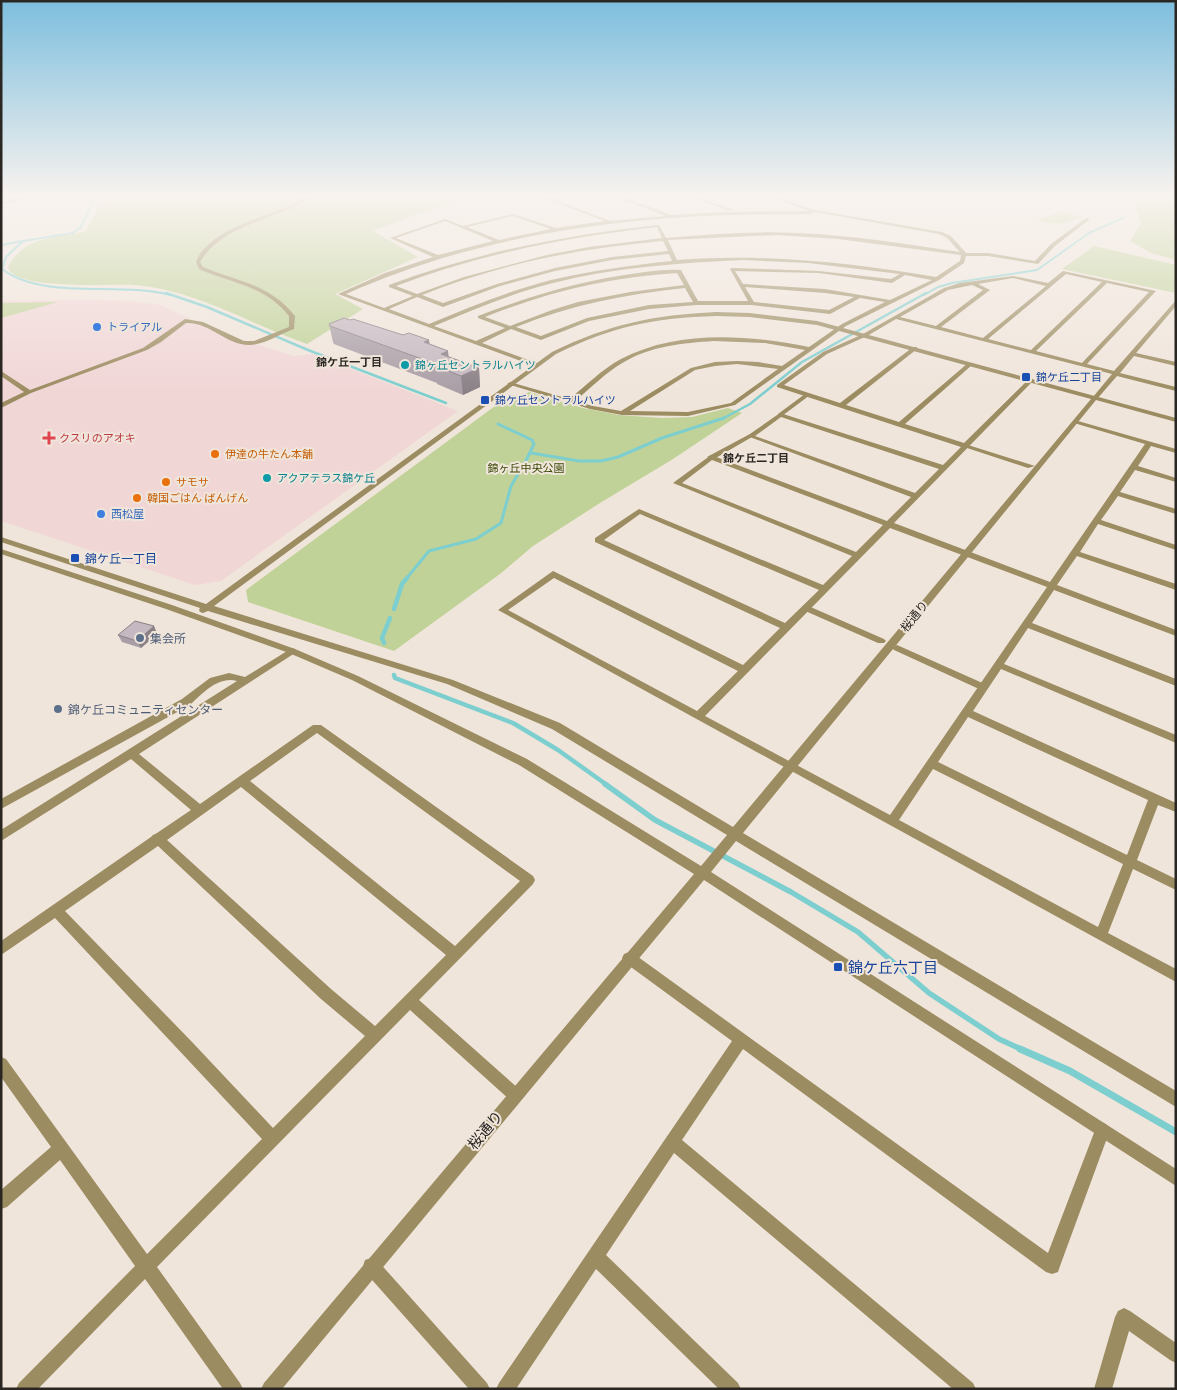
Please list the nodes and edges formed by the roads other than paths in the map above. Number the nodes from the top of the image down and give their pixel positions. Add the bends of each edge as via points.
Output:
1 (198, 262) edge
2 (424, 262) edge
3 (460, 262) edge
4 (521, 262) edge
5 (591, 262) edge
6 (675, 262) joint
7 (690, 262) edge
8 (808, 262) edge
9 (962, 262) edge
10 (905, 273) junction
11 (937, 279) junction
12 (1106, 281) junction
13 (973, 283) junction
14 (741, 285) junction
15 (1049, 285) junction
16 (686, 286) junction
17 (417, 295) junction
18 (861, 296) junction
19 (892, 302) junction
20 (1176, 302) edge
21 (696, 303) junction
22 (752, 303) junction
23 (385, 309) junction
24 (895, 317) junction
25 (429, 326) junction
26 (509, 327) junction
27 (840, 328) junction
28 (936, 328) junction
29 (865, 335) junction
30 (984, 340) junction
31 (477, 343) junction
32 (915, 348) junction
33 (810, 349) junction
34 (1032, 352) junction
35 (1132, 354) junction
36 (537, 364) junction
37 (970, 364) junction
38 (1176, 364) edge
39 (1083, 365) junction
40 (781, 368) junction
41 (1, 373) edge
42 (1116, 374) junction
43 (1031, 380) junction
44 (510, 384) junction
45 (1176, 389) edge
46 (29, 392) junction
47 (807, 395) junction
48 (1096, 398) junction
49 (570, 402) junction
50 (1, 406) edge
51 (841, 406) junction
52 (622, 413) junction
53 (780, 415) junction
54 (1176, 420) edge
55 (1076, 422) junction
56 (900, 425) junction
57 (750, 436) junction
58 (1149, 444) junction
59 (966, 446) junction
60 (1176, 451) edge
61 (711, 457) junction
62 (1031, 466) dead end
63 (1134, 467) junction
64 (944, 468) junction
65 (1176, 480) edge
66 (1117, 494) junction
67 (916, 496) junction
68 (1176, 512) edge
69 (1098, 521) junction
70 (887, 525) junction
71 (1, 539) edge
72 (1176, 548) edge
73 (1, 552) edge
74 (1076, 553) junction
75 (965, 554) junction
76 (858, 556) junction
77 (1051, 586) junction
78 (1176, 587) edge
79 (825, 590) junction
80 (207, 607) junction
81 (806, 608) junction
82 (196, 616) junction
83 (1026, 624) junction
84 (786, 628) junction
85 (1176, 633) edge
86 (881, 641) dead end
87 (897, 648) dead end
88 (292, 651) junction
89 (999, 665) junction
90 (745, 670) junction
91 (246, 681) junction
92 (1176, 683) edge
93 (983, 687) junction
94 (966, 712) junction
95 (699, 716) junction
96 (1176, 739) edge
97 (132, 754) junction
98 (932, 764) junction
99 (791, 766) junction
100 (241, 780) junction
101 (1155, 798) junction
102 (1, 805) edge
103 (1176, 808) edge
104 (198, 809) junction
105 (892, 821) junction
106 (1, 836) edge
107 (157, 838) junction
108 (731, 838) junction
109 (1131, 863) junction
110 (704, 869) junction
111 (1176, 885) edge
112 (56, 910) junction
113 (1101, 935) junction
114 (1, 949) edge
115 (456, 956) junction
116 (629, 958) junction
117 (1176, 976) edge
118 (410, 1002) junction
119 (375, 1035) junction
120 (741, 1040) junction
121 (1, 1064) edge
122 (515, 1095) junction
123 (1176, 1100) edge
124 (1102, 1130) junction
125 (272, 1139) junction
126 (672, 1142) junction
127 (62, 1148) junction
128 (1176, 1178) edge
129 (1, 1201) edge
130 (595, 1256) junction
131 (146, 1266) junction
132 (371, 1266) junction
133 (1176, 1354) edge
134 (25, 1389) edge
135 (234, 1389) edge
136 (270, 1389) edge
137 (481, 1389) edge
138 (505, 1389) edge
139 (732, 1389) edge
140 (967, 1389) edge
141 (1103, 1389) edge

1 - 46 street via 201,268 257,287 273,297 290,312 292,328 251,343 198,321 185,321 145,349
2 - 23 street via 341,294
3 - 17 street via 390,286
4 - 17 street via 471,275
5 - 17 street via 485,288 443,305
6 - 7 street
6 - 25 street via 608,269 536,285 489,299
8 - 10 street
9 - 11 street
10 - 11 street
10 - 14 street via 892,281 819,272 732,269
11 - 19 street
12 - 15 street via 1065,272
12 - 34 street
12 - 39 street via 1153,291
13 - 15 street via 1013,277
13 - 24 street via 946,289
13 - 28 street via 987,290
14 - 18 street
14 - 22 street
15 - 30 street
16 - 21 street
16 - 26 street via 592,300 543,313
16 - 26 street via 679,271 612,278 534,297 480,317
17 - 23 street
18 - 19 street
18 - 22 street via 830,312
19 - 27 street
20 - 35 street, 桜通り
21 - 22 street
21 - 26 street via 612,313 541,338
23 - 25 street
24 - 28 street
24 - 29 street
25 - 31 street
26 - 31 street
27 - 29 street
27 - 33 street
27 - 36 street via 746,315 675,316 597,332 568,344
28 - 30 street
29 - 32 street
29 - 47 street via 825,353 780,386
30 - 34 street
31 - 36 street
32 - 37 street
32 - 51 street
33 - 40 street
33 - 49 street via 742,340 671,344 620,362
34 - 39 street
35 - 38 street
35 - 42 street, 桜通り
36 - 44 street
37 - 43 street
37 - 56 street
39 - 42 street
40 - 52 street via 733,404 688,414
40 - 52 street via 725,362 693,369
41 - 46 street
42 - 45 street
42 - 48 street, 桜通り
43 - 48 street
43 - 59 street
44 - 49 street
44 - 80 street
46 - 50 street
47 - 51 street
47 - 53 street
48 - 54 street
48 - 55 street, 桜通り
49 - 52 street
51 - 56 street
53 - 57 street
53 - 64 street
55 - 58 street
55 - 75 street, 桜通り
56 - 59 street
57 - 61 street
57 - 67 street
58 - 60 street
58 - 63 street
59 - 62 street
59 - 64 street
61 - 70 street
61 - 76 street via 676,483
63 - 65 street
63 - 66 street
64 - 67 street
66 - 68 street
66 - 69 street
67 - 70 street
69 - 72 street
69 - 74 street
70 - 75 street
70 - 76 street
71 - 80 street
73 - 82 street
74 - 77 street
74 - 78 street
75 - 77 street
75 - 99 street, 桜通り
76 - 79 street
77 - 83 street
77 - 85 street
79 - 81 street
79 - 84 street via 639,511 598,540
80 - 82 street
80 - 108 street via 450,682 556,726
81 - 84 street
81 - 86 street
82 - 88 street
83 - 89 street
83 - 92 street
84 - 90 street
87 - 93 street
88 - 91 street
88 - 110 street via 355,678 523,762
89 - 93 street
89 - 96 street
90 - 95 street
90 - 95 street via 552,574 502,610
91 - 97 street
91 - 102 street via 234,676 213,680 186,702
93 - 94 street
94 - 98 street
94 - 101 street
95 - 99 street
97 - 104 street
97 - 106 street
98 - 105 street
98 - 109 street
99 - 105 street
99 - 108 street, 桜通り
100 - 104 street
100 - 115 street
100 - 115 street via 317,728 529,880
101 - 103 street
101 - 109 street
104 - 107 street
105 - 113 street
107 - 112 street
107 - 119 street
108 - 110 street, 桜通り
108 - 123 street
109 - 111 street
109 - 113 street
110 - 116 street, 桜通り
110 - 124 street
112 - 114 street
112 - 125 street
113 - 117 street
115 - 118 street
116 - 120 street
116 - 122 street, 桜通り
118 - 119 street
118 - 122 street
119 - 125 street
120 - 124 street via 1052,1266
120 - 126 street
121 - 127 street
122 - 132 street, 桜通り
124 - 128 street
125 - 131 street
126 - 130 street
126 - 140 street
127 - 129 street
127 - 131 street
130 - 138 street
130 - 139 street
131 - 134 street
131 - 135 street
132 - 136 street, 桜通り
132 - 137 street
133 - 141 street via 1124,1317

